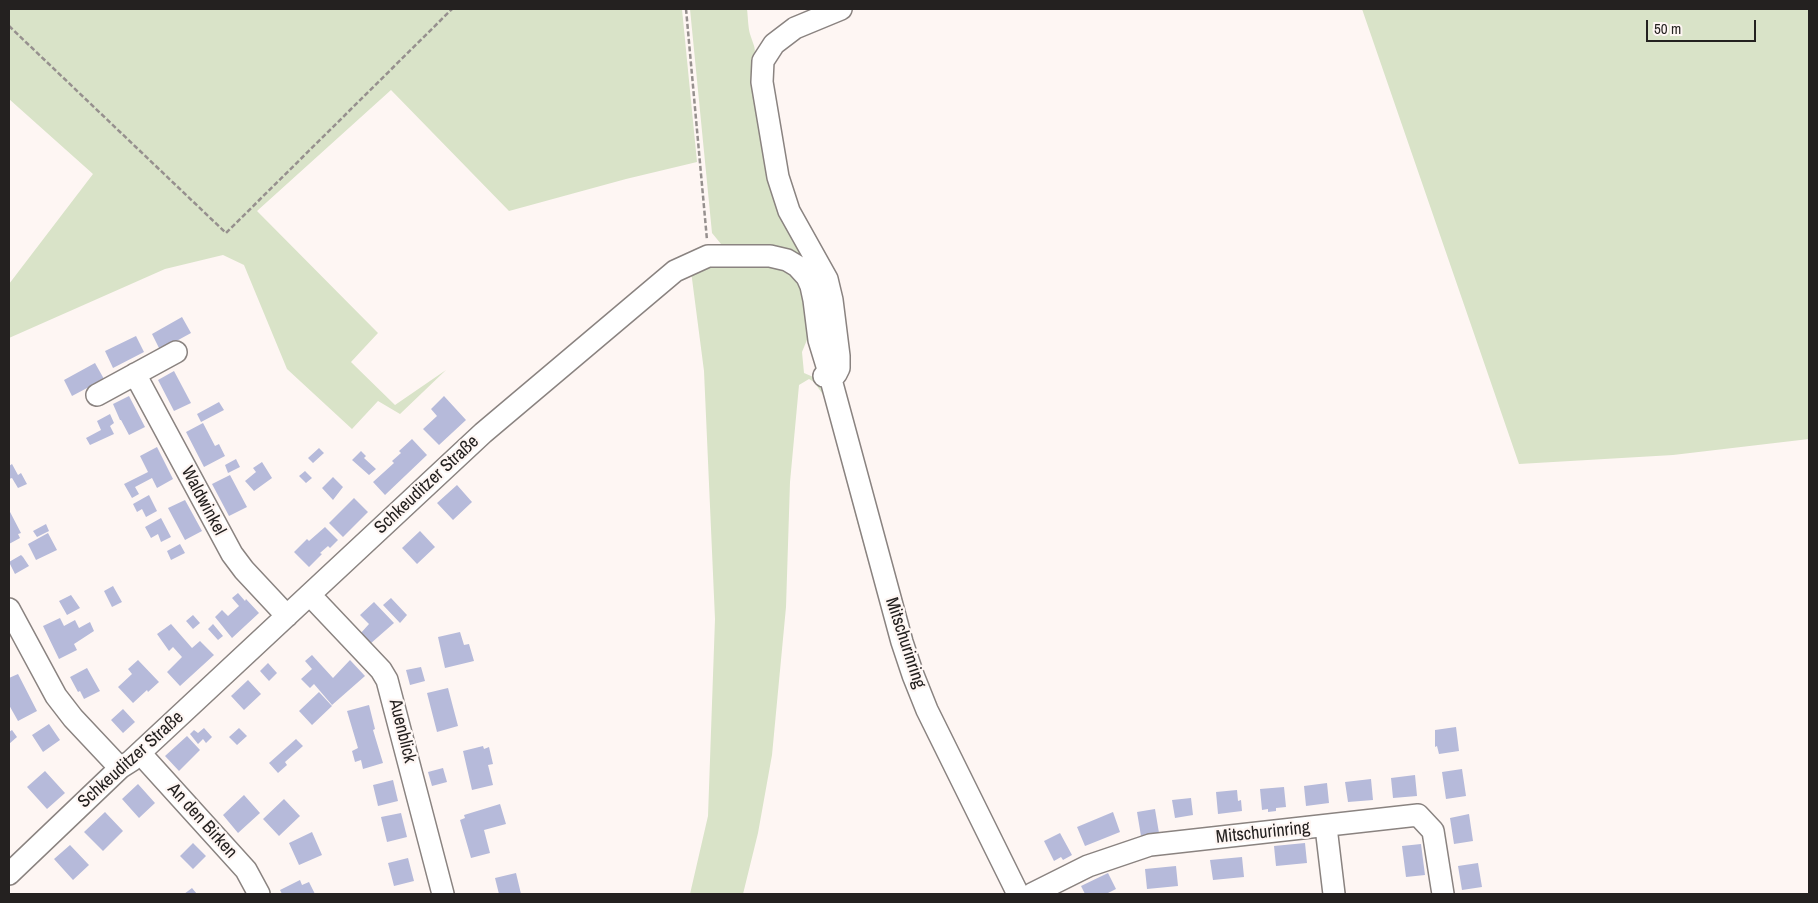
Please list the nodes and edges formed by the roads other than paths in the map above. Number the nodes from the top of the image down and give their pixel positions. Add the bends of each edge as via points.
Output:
1 (841, 9) edge
2 (176, 352) dead end
3 (135, 374) junction
4 (830, 376) junction
5 (97, 395) dead end
6 (310, 595) junction
7 (9, 609) edge
8 (287, 616) junction
9 (140, 753) junction
10 (120, 768) junction
11 (1326, 827) junction
12 (9, 874) edge
13 (259, 894) edge
14 (443, 894) edge
15 (1018, 894) edge
16 (1032, 894) edge
17 (1334, 894) edge
18 (1443, 894) edge

1 - 4 street via 795,28 774,44 763,61 762,82 778,177 789,211 827,279 832,300 840,356 836,374
2 - 3 street
3 - 5 street
3 - 8 street, Waldwinkel via 232,554
4 - 6 street, Schkeuditzer Straße via 818,340 811,286 796,266 770,256 708,256 675,270 483,433
4 - 15 street, Mitschurinring via 913,675 927,710
6 - 8 street, Schkeuditzer Straße
6 - 14 street, Auenblick via 388,680
7 - 10 street via 56,696
8 - 9 street, Schkeuditzer Straße
9 - 10 street, Schkeuditzer Straße
9 - 13 street, An den Birken via 246,870
10 - 12 street, Schkeuditzer Straße
11 - 16 street, Mitschurinring via 1150,845 1088,866
11 - 17 street
11 - 18 street, Mitschurinring via 1418,815 1433,831

